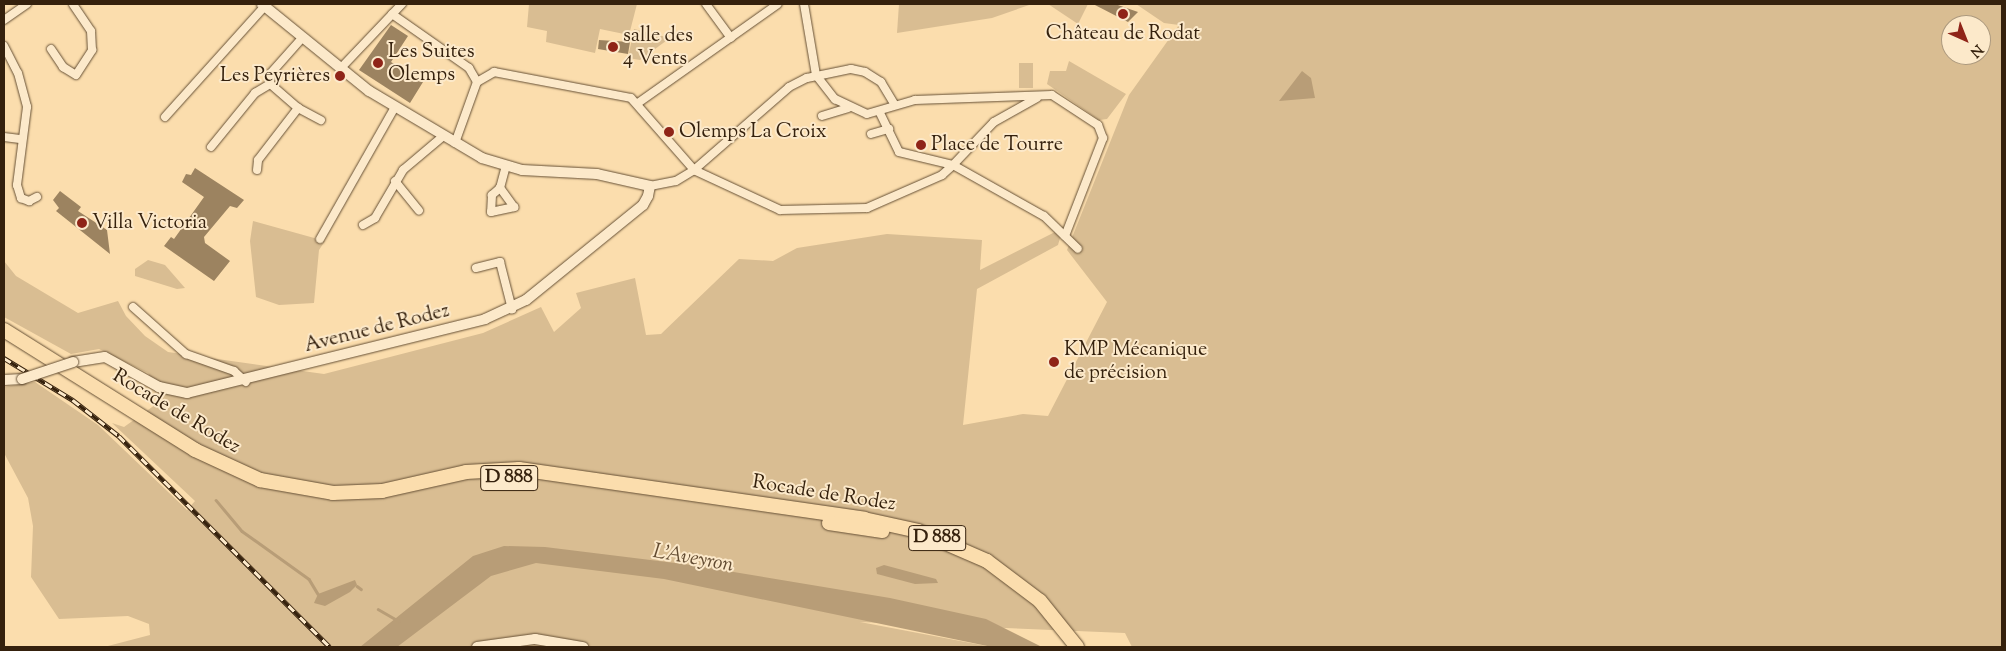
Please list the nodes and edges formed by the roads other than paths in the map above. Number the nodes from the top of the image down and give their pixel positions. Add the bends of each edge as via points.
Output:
1 (28, 4) edge
2 (73, 4) edge
3 (402, 4) edge
4 (706, 4) edge
5 (778, 4) edge
6 (804, 4) edge
7 (264, 5) edge
8 (392, 14) junction
9 (4, 20) edge
10 (302, 37) junction
11 (731, 38) junction
12 (4, 46) edge
13 (51, 49) dead end
14 (340, 69) junction
15 (816, 75) junction
16 (477, 82) junction
17 (270, 84) junction
18 (1039, 97) junction
19 (638, 102) junction
20 (894, 104) junction
21 (395, 107) junction
22 (298, 108) junction
23 (848, 108) junction
24 (880, 113) junction
25 (822, 116) dead end
26 (165, 118) dead end
27 (321, 120) dead end
28 (889, 129) junction
29 (871, 134) dead end
30 (4, 137) edge
31 (442, 137) junction
32 (20, 139) junction
33 (455, 143) junction
34 (211, 147) dead end
35 (953, 165) junction
36 (506, 166) junction
37 (257, 170) dead end
38 (694, 170) junction
39 (395, 181) junction
40 (650, 186) junction
41 (500, 188) dead end
42 (37, 197) dead end
43 (419, 211) dead end
44 (363, 225) dead end
45 (1065, 236) junction
46 (320, 239) dead end
47 (1078, 249) dead end
48 (476, 268) dead end
49 (133, 307) dead end
50 (512, 309) junction
51 (4, 330) edge
52 (4, 340) edge
53 (4, 380) edge
54 (246, 382) junction
55 (1039, 602) junction
56 (477, 647) edge
57 (583, 647) edge
58 (1077, 647) edge

1 - 9 street
2 - 13 street via 91,31 92,50 76,76 64,67
3 - 8 street
4 - 11 street
5 - 11 street
6 - 15 street
7 - 10 street
7 - 26 street
8 - 14 street
8 - 16 street via 469,68
10 - 14 street
10 - 17 street via 271,74
11 - 19 street
12 - 32 street via 18,73 27,107
14 - 21 street
15 - 20 street via 851,70 866,72 881,82
15 - 23 street
15 - 38 street via 789,87
16 - 19 street via 494,72 625,95
16 - 33 street
17 - 22 street
17 - 34 street via 255,93
18 - 20 street via 1003,95
18 - 35 street via 994,122
18 - 45 street via 1052,95 1102,130 1104,138
19 - 38 street
20 - 24 street
21 - 31 street
21 - 46 street
22 - 27 street
22 - 37 street via 258,160
23 - 24 street via 867,114
23 - 25 street
24 - 28 street
28 - 29 street
28 - 35 street via 899,152
30 - 32 street
31 - 33 street
31 - 39 street
32 - 42 street via 17,185 21,198
33 - 36 street
35 - 38 street via 942,175 867,208 796,212 761,201
35 - 45 street via 1030,206
36 - 40 street via 538,172 597,174
36 - 41 street
38 - 40 street via 676,181
39 - 43 street
39 - 44 street via 375,218
40 - 50 street, Avenue de Rodez via 643,205
45 - 47 street
48 - 50 street via 500,262
49 - 54 street via 186,354 234,371
50 - 54 street, Avenue de Rodez via 450,329
51 - 55 highway, Rocade de Rodez / D 888 via 195,450 260,480 333,493 382,491 466,472 518,469 864,518 918,531 965,549 1009,575
52 - 55 highway, Rocade de Rodez / D 888 via 210,469 273,493 336,502 388,499 467,480 517,477 589,485 884,531 928,542 987,569
53 - 54 street, Avenue de Rodez, bridge via 22,379 73,362 105,357 151,384 187,393
55 - 58 highway, Rocade de Rodez
56 - 57 street via 521,639

